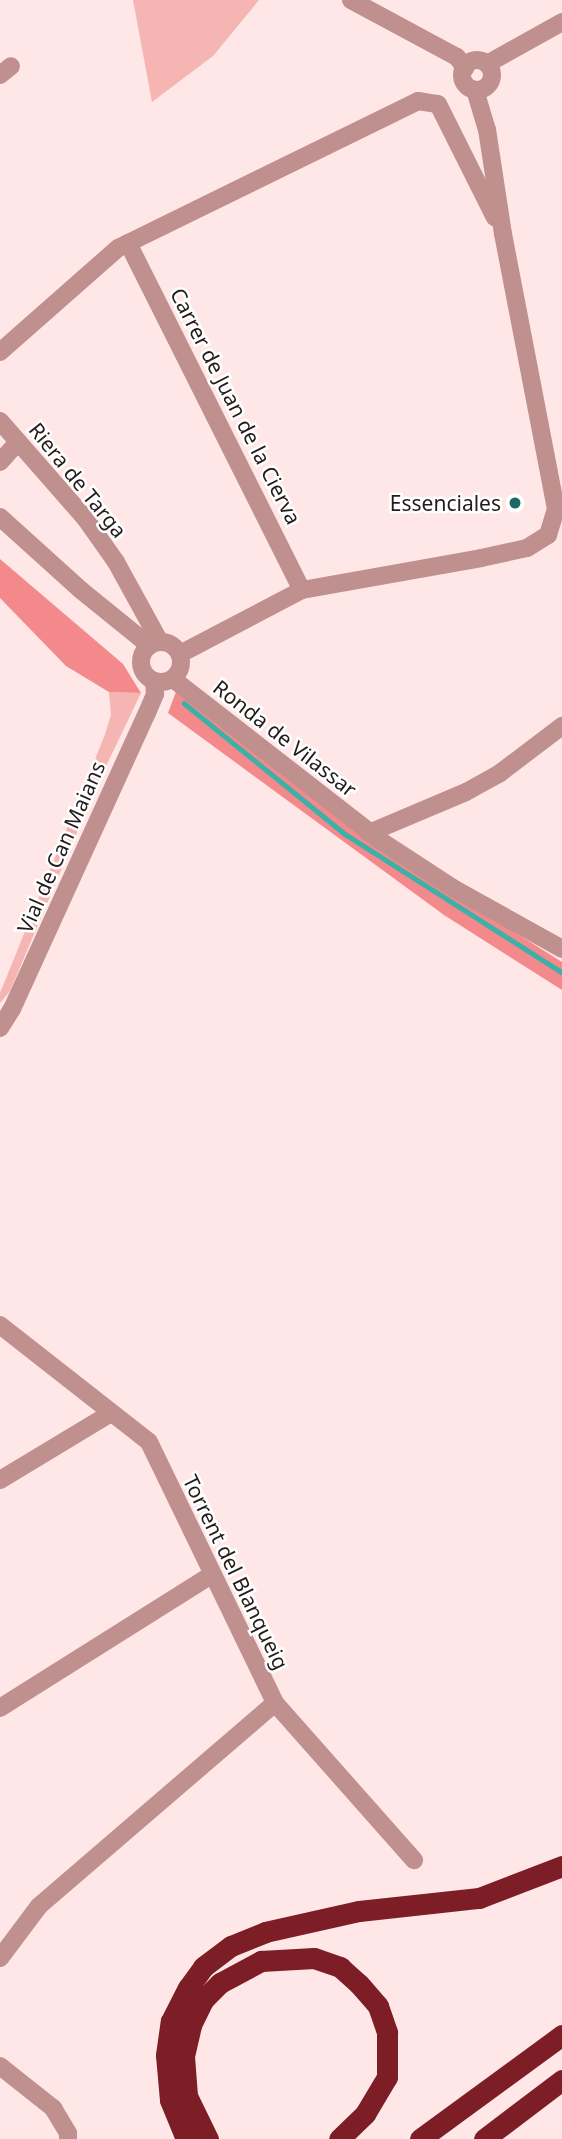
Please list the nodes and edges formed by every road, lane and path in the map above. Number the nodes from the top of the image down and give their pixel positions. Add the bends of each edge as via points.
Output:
1 (351, 0) edge
2 (562, 22) edge
3 (487, 64) junction
4 (465, 68) junction
5 (475, 90) junction
6 (503, 234) junction
7 (128, 243) junction
8 (0, 352) edge
9 (0, 421) edge
10 (18, 442) junction
11 (0, 462) edge
12 (0, 517) edge
13 (302, 590) junction
14 (155, 644) junction
15 (180, 654) junction
16 (173, 679) junction
17 (154, 681) junction
18 (562, 726) edge
19 (369, 833) junction
20 (562, 949) edge
21 (0, 1028) edge
22 (0, 1325) edge
23 (111, 1413) junction
24 (0, 1480) edge
25 (211, 1575) junction
26 (275, 1703) junction
27 (0, 1708) edge
28 (414, 1860) dead end
29 (562, 1866) edge
30 (0, 1958) edge
31 (562, 2035) edge
32 (0, 2066) edge
33 (562, 2080) edge
34 (68, 2139) edge
35 (186, 2139) edge
36 (208, 2139) edge
37 (339, 2139) edge
38 (421, 2139) edge
39 (484, 2139) edge

1 - 4 street via 457,57
2 - 3 street
3 - 4 street via 473,61
3 - 5 street via 491,80
4 - 5 street via 464,82
5 - 6 street via 487,130
6 - 7 street via 438,104 418,101
6 - 13 street via 556,509 548,535 527,548
7 - 8 street
7 - 13 street, Carrer de Juan de la Cierva
9 - 10 street, Riera de Targa
10 - 11 street
10 - 14 street, Riera de Targa via 85,518 116,562
12 - 14 street via 82,591
13 - 15 street
14 - 15 street via 174,646
14 - 17 street via 142,657 142,665
15 - 16 street via 181,667
16 - 17 street
16 - 19 street, Ronda de Vilassar
17 - 21 street, Vial de Can Maians via 155,694 147,713
18 - 19 street via 500,773 466,792
19 - 20 street, Ronda de Vilassar via 453,888
22 - 23 street, Torrent del Blanqueig
23 - 24 street
23 - 25 street, Torrent del Blanqueig via 149,1442
25 - 26 street, Torrent del Blanqueig
25 - 27 street
26 - 28 street, Torrent del Blanqueig
26 - 30 street via 39,1906
29 - 35 highway via 479,1898 359,1912 265,1931 231,1946 203,1967 171,2021 166,2055 170,2100
31 - 38 highway
32 - 34 street via 53,2108
33 - 39 highway
36 - 37 highway via 187,2096 184,2056 203,2000 220,1983 261,1961 314,1958 340,1967 359,1984 378,2006 387,2032 387,2077 365,2114

